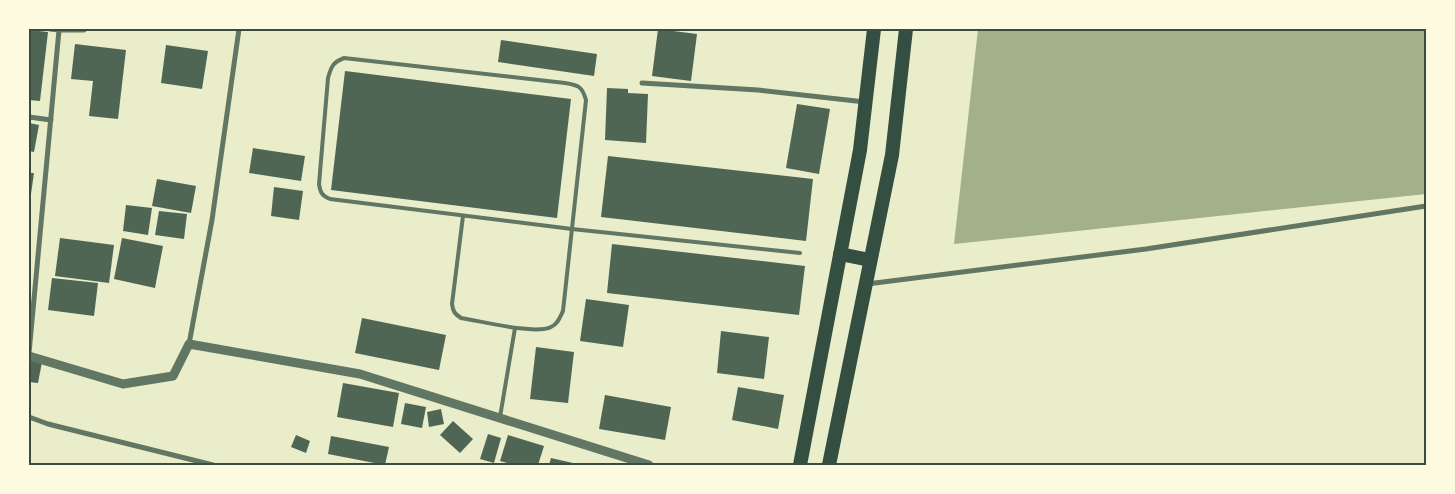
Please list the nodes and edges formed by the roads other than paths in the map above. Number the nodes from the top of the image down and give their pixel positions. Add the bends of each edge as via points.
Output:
1 (50, 29) edge
2 (85, 29) edge
3 (239, 29) edge
4 (874, 29) edge
5 (906, 29) edge
6 (59, 30) junction
7 (642, 83) dead end
8 (865, 102) junction
9 (29, 117) edge
10 (51, 120) junction
11 (1426, 206) edge
12 (463, 216) junction
13 (572, 229) junction
14 (800, 253) dead end
15 (840, 254) junction
16 (870, 260) junction
17 (866, 284) junction
18 (515, 328) junction
19 (190, 344) junction
20 (29, 355) edge
21 (29, 417) edge
22 (500, 418) junction
23 (213, 465) edge
24 (649, 465) edge
25 (800, 465) edge
26 (829, 465) edge

1 - 6 street
2 - 6 street
3 - 19 street via 212,220
4 - 8 highway
5 - 16 highway via 892,155
6 - 10 street
7 - 8 street via 758,90
8 - 15 highway via 860,150
9 - 10 street
10 - 20 street
11 - 17 street via 1146,249
12 - 13 lane
12 - 13 lane via 324,197 319,184 328,78 335,61 344,58 576,85 583,90 586,100
12 - 18 lane via 452,310 461,318
13 - 14 lane
13 - 18 lane via 563,311 558,321 543,329
15 - 16 highway
15 - 25 highway
16 - 17 highway
17 - 26 highway
18 - 22 lane
19 - 20 street via 173,376 123,384
19 - 22 street via 360,374
21 - 23 street
22 - 24 street

